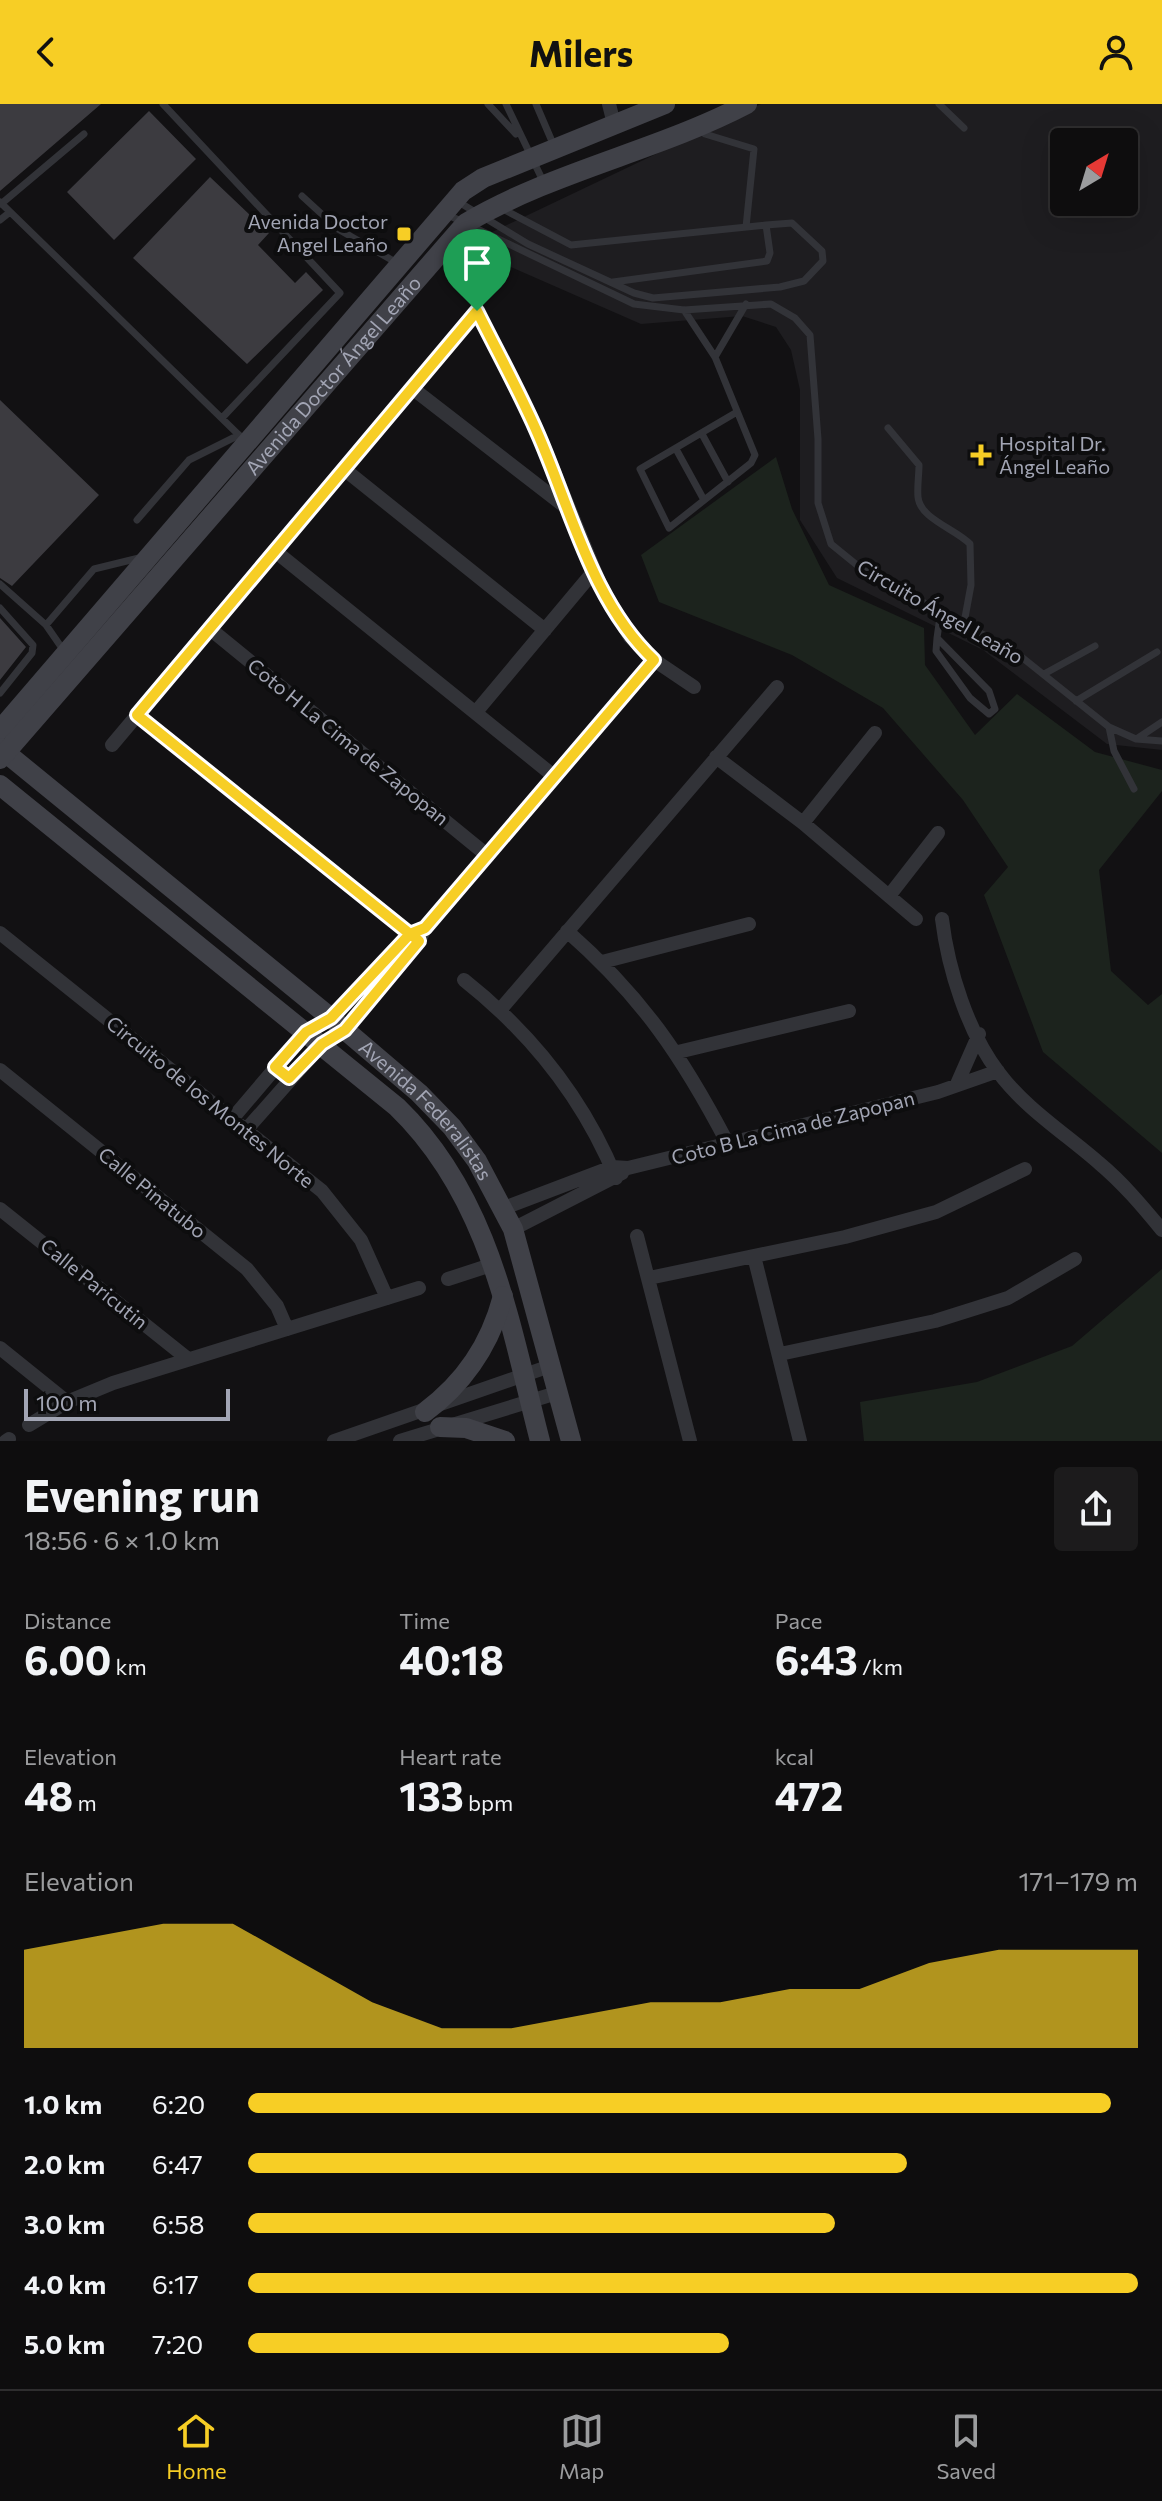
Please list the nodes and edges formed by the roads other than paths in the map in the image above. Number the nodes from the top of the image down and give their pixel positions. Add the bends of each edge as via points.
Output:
1 (163, 104) edge
2 (488, 104) edge
3 (536, 104) edge
4 (609, 104) edge
5 (665, 104) edge
6 (747, 104) edge
7 (939, 104) edge
8 (506, 105) edge
9 (639, 109) edge
10 (497, 114) junction
11 (614, 124) junction
12 (700, 127) junction
13 (964, 128) dead end
14 (84, 134) dead end
15 (520, 138) junction
16 (555, 148) junction
17 (530, 158) junction
18 (545, 185) junction
19 (302, 196) dead end
20 (0, 203) edge
21 (449, 206) junction
22 (10, 212) junction
23 (480, 214) junction
24 (0, 220) edge
25 (766, 225) junction
26 (746, 227) junction
27 (571, 245) junction
28 (568, 262) junction
29 (399, 264) junction
30 (611, 282) junction
31 (746, 304) junction
32 (684, 310) junction
33 (715, 357) junction
34 (412, 388) junction
35 (737, 412) junction
36 (222, 418) junction
37 (888, 428) dead end
38 (702, 434) junction
39 (249, 445) junction
40 (676, 449) junction
41 (344, 469) junction
42 (728, 482) junction
43 (704, 500) junction
44 (569, 509) junction
45 (137, 520) dead end
46 (275, 551) junction
47 (153, 555) junction
48 (594, 571) junction
49 (0, 584) edge
50 (0, 608) edge
51 (941, 610) junction
52 (964, 623) junction
53 (46, 625) junction
54 (209, 628) junction
55 (545, 630) junction
56 (937, 638) junction
57 (1095, 646) dead end
58 (1157, 652) dead end
59 (66, 655) junction
60 (654, 660) junction
61 (1044, 674) junction
62 (694, 687) dead end
63 (777, 687) dead end
64 (0, 693) edge
65 (1076, 701) junction
66 (476, 712) junction
67 (137, 715) junction
68 (1162, 722) edge
69 (1109, 727) junction
70 (0, 730) edge
71 (875, 733) dead end
72 (1136, 739) junction
73 (1162, 741) edge
74 (112, 745) dead end
75 (2, 753) edge
76 (716, 757) junction
77 (555, 777) junction
78 (0, 785) edge
79 (1134, 789) dead end
80 (803, 823) junction
81 (938, 833) dead end
82 (488, 856) junction
83 (889, 896) junction
84 (916, 919) dead end
85 (942, 919) dead end
86 (749, 924) dead end
87 (567, 931) junction
88 (0, 933) edge
89 (418, 934) junction
90 (602, 962) junction
91 (464, 980) dead end
92 (500, 1010) junction
93 (849, 1011) dead end
94 (338, 1024) junction
95 (979, 1034) junction
96 (314, 1038) junction
97 (678, 1052) junction
98 (275, 1067) junction
99 (0, 1070) edge
100 (998, 1071) junction
101 (289, 1078) junction
102 (957, 1084) junction
103 (232, 1119) junction
104 (246, 1130) junction
105 (728, 1144) junction
106 (1025, 1169) dead end
107 (619, 1171) junction
108 (504, 1208) junction
109 (0, 1209) edge
110 (513, 1229) junction
111 (1162, 1230) edge
112 (637, 1236) dead end
113 (754, 1256) junction
114 (1075, 1259) dead end
115 (494, 1264) junction
116 (649, 1278) junction
117 (448, 1279) dead end
118 (419, 1288) dead end
119 (503, 1296) junction
120 (387, 1298) junction
121 (287, 1329) junction
122 (0, 1348) edge
123 (780, 1354) junction
124 (188, 1359) junction
125 (553, 1365) junction
126 (524, 1376) junction
127 (560, 1392) junction
128 (530, 1401) junction
129 (67, 1402) junction
130 (425, 1412) junction
131 (29, 1425) dead end
132 (440, 1427) junction
133 (338, 1440) edge
134 (400, 1441) edge
135 (505, 1441) edge
136 (540, 1441) edge
137 (571, 1441) edge
138 (690, 1441) edge
139 (800, 1441) edge

1 - 36 lane via 340,293
2 - 10 lane
3 - 16 lane
4 - 11 street
5 - 9 street, Avenida Doctor Ángel Leaño
6 - 12 street, Avenida Doctor Ángel Leaño
7 - 13 lane
8 - 10 lane
8 - 15 lane
9 - 11 street, Avenida Doctor Ángel Leaño
10 - 15 lane
11 - 16 street, Avenida Doctor Ángel Leaño
12 - 18 street, Avenida Doctor Ángel Leaño
12 - 26 lane via 705,134 754,149
14 - 20 lane
15 - 17 lane
16 - 17 street, Avenida Doctor Ángel Leaño
17 - 18 lane
17 - 21 street, Avenida Doctor Ángel Leaño via 483,178
18 - 23 street, Avenida Doctor Ángel Leaño
19 - 29 lane via 338,229
20 - 22 lane
21 - 23 lane
21 - 23 lane, Circuito Ángel Leaño
21 - 29 street, Avenida Doctor Ángel Leaño
22 - 24 lane
22 - 36 lane
23 - 27 lane
23 - 28 lane
23 - 32 lane, Circuito Ángel Leaño via 634,304
23 - 39 street, Avenida Doctor Ángel Leaño
25 - 26 lane
25 - 30 lane via 767,261
25 - 30 lane via 792,223 822,251 823,261 812,277 780,287 653,298
26 - 27 lane
27 - 28 lane
28 - 30 lane
29 - 39 street, Avenida Doctor Ángel Leaño
31 - 32 lane, Circuito Ángel Leaño
31 - 33 lane
31 - 51 lane, Circuito Ángel Leaño via 771,304 810,335 818,503 831,544 863,570
32 - 33 lane
33 - 35 lane
34 - 41 street
34 - 44 street
34 - 44 street via 477,311 537,430
35 - 38 lane
35 - 42 lane via 755,455
36 - 39 lane
37 - 52 lane via 919,465 918,500 923,511 970,544 971,585
38 - 40 lane
38 - 42 lane
39 - 45 lane via 189,460
39 - 47 street, Avenida Doctor Ángel Leaño
39 - 75 street, Avenida Doctor Ángel Leaño
40 - 43 lane
40 - 43 lane via 640,469 669,528
41 - 46 street
41 - 55 street
42 - 43 lane
44 - 48 street
46 - 54 street
46 - 66 street
47 - 53 lane via 94,569
47 - 59 street, Avenida Doctor Ángel Leaño
48 - 55 street
48 - 60 street via 630,637
49 - 53 lane
50 - 64 lane via 33,645
51 - 52 lane, Circuito Ángel Leaño
51 - 56 lane
52 - 61 lane, Circuito Ángel Leaño
53 - 59 lane
54 - 67 street
54 - 82 street, Coto H La Cima de Zapopan
55 - 66 street
56 - 56 lane via 989,691 995,709 989,714 970,698 936,651
57 - 61 lane
58 - 65 lane
59 - 70 street, Avenida Doctor Ángel Leaño
60 - 62 street
60 - 77 street
61 - 65 lane, Circuito Ángel Leaño
63 - 76 street
65 - 69 lane, Circuito Ángel Leaño
66 - 77 street
67 - 74 street
67 - 89 street
68 - 72 lane
69 - 72 lane, Circuito Ángel Leaño
69 - 79 lane via 1114,751
71 - 80 street
72 - 73 lane, Circuito Ángel Leaño
75 - 94 street, Avenida Federalistas
76 - 80 street
76 - 87 street
77 - 82 street
78 - 96 street, Avenida Federalistas
80 - 83 street
81 - 83 street
82 - 89 street
83 - 84 street
85 - 95 street via 958,990
86 - 90 street
87 - 90 street
87 - 92 street
88 - 103 street, Circuito de los Montes Norte
89 - 94 street
90 - 97 street
91 - 92 street
92 - 107 street via 564,1082
93 - 97 street
94 - 96 street
94 - 108 street, Avenida Federalistas via 452,1127
95 - 100 street
95 - 102 street
96 - 98 street
96 - 101 street
96 - 115 street, Avenida Federalistas via 397,1107 432,1144 469,1202
97 - 105 street
98 - 101 street
98 - 103 street
99 - 121 street, Calle Pinatubo via 247,1269 277,1306
100 - 102 street, Coto B La Cima de Zapopan
100 - 111 street via 1023,1100 1101,1165
101 - 104 street
102 - 105 street, Coto B La Cima de Zapopan
103 - 104 street, Circuito de los Montes Norte
104 - 120 street, Circuito de los Montes Norte via 334,1203 361,1240
105 - 107 street, Coto B La Cima de Zapopan
106 - 113 street via 936,1212
107 - 108 street, Coto B La Cima de Zapopan
107 - 110 street, Coto B La Cima de Zapopan
108 - 110 street, Avenida Federalistas
109 - 124 street, Calle Paricutin
110 - 125 street, Avenida Federalistas
112 - 116 street
113 - 116 street
113 - 123 street
114 - 123 street via 1008,1298 950,1317
115 - 117 street
115 - 119 street, Avenida Federalistas
116 - 138 street
118 - 120 street
119 - 126 street, Avenida Federalistas
119 - 130 street via 477,1359
120 - 121 street
121 - 124 street
122 - 129 street
123 - 139 street
124 - 129 street
125 - 126 street
125 - 127 street, Avenida Federalistas
126 - 128 street, Avenida Federalistas
126 - 130 street
127 - 128 street
127 - 137 street, Avenida Federalistas
128 - 132 street
128 - 136 street, Avenida Federalistas
129 - 131 street
130 - 133 street
132 - 134 street
132 - 135 street via 466,1428

